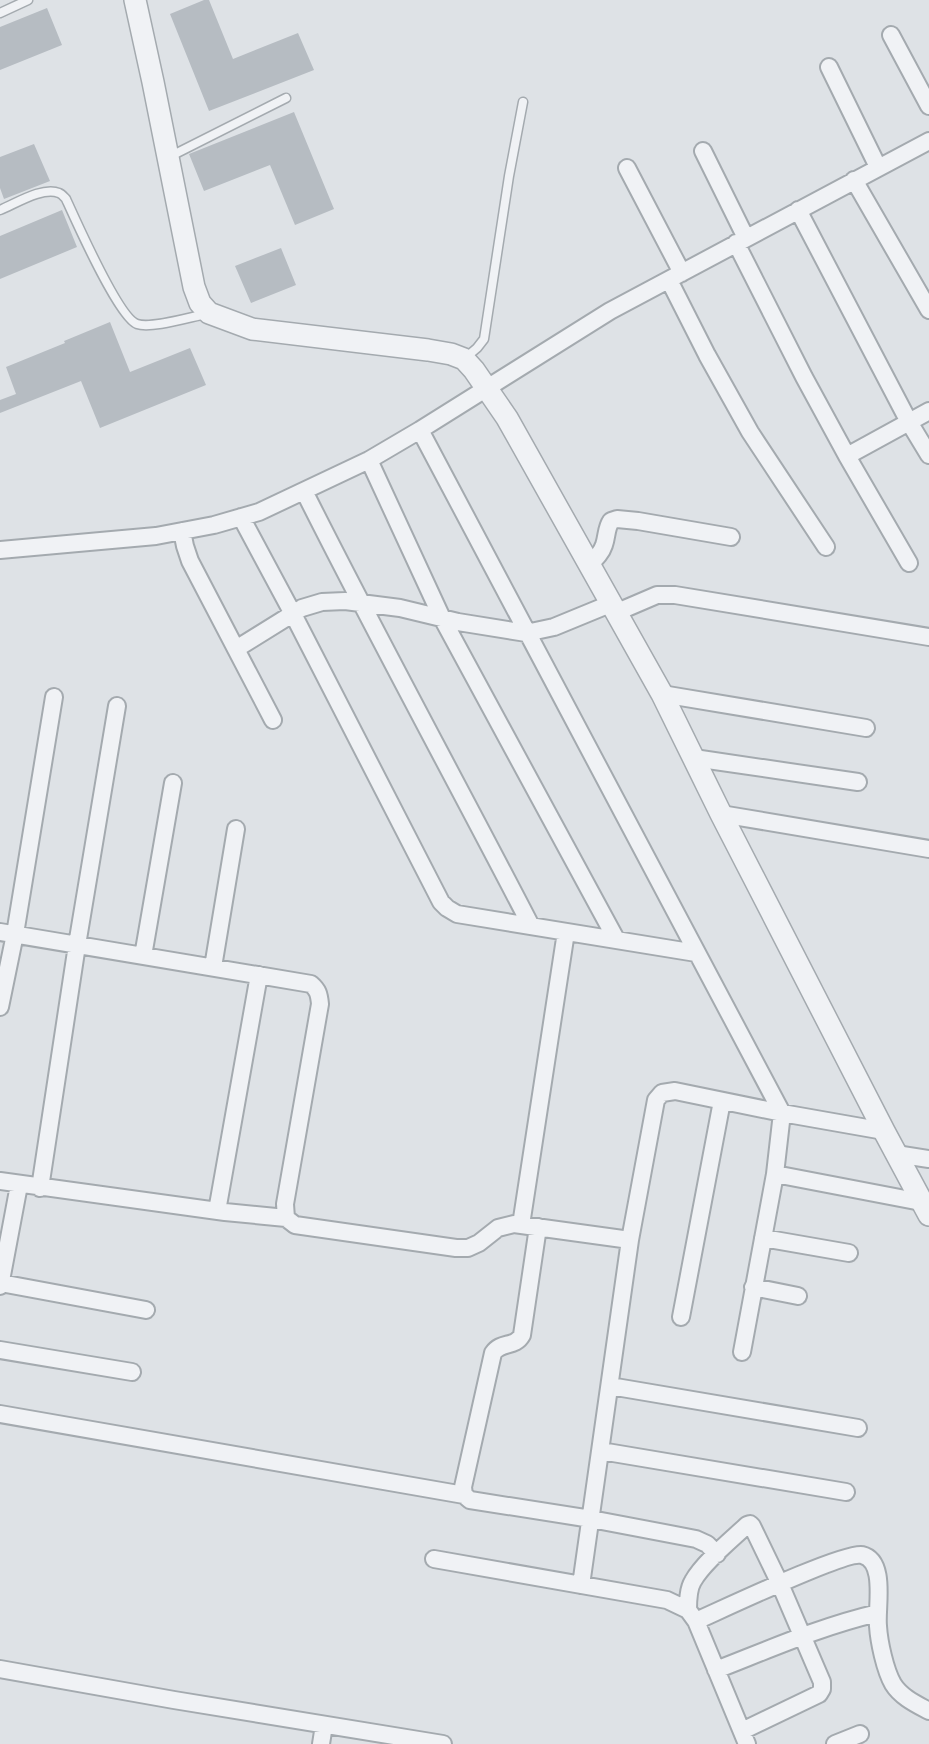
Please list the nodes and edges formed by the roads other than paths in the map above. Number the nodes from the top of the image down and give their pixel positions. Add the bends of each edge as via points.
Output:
1 (28, 0) edge
2 (135, 0) edge
3 (0, 13) edge
4 (891, 35) dead end
5 (829, 67) dead end
6 (286, 98) dead end
7 (524, 102) dead end
8 (929, 106) edge
9 (927, 146) edge
10 (703, 152) dead end
11 (168, 157) junction
12 (627, 168) dead end
13 (878, 168) junction
14 (854, 180) junction
15 (0, 210) edge
16 (798, 210) junction
17 (741, 241) junction
18 (675, 276) junction
19 (929, 310) edge
20 (209, 313) junction
21 (464, 359) junction
22 (487, 388) junction
23 (929, 411) edge
24 (909, 422) junction
25 (420, 430) junction
26 (929, 455) edge
27 (847, 456) junction
28 (369, 460) junction
29 (304, 491) junction
30 (241, 517) junction
31 (182, 531) junction
32 (731, 537) dead end
33 (826, 547) dead end
34 (0, 550) edge
35 (909, 563) dead end
36 (589, 565) junction
37 (359, 602) junction
38 (613, 608) junction
39 (293, 614) junction
40 (442, 618) junction
41 (526, 633) junction
42 (929, 638) edge
43 (236, 649) junction
44 (662, 694) junction
45 (54, 696) dead end
46 (117, 706) dead end
47 (273, 720) dead end
48 (866, 728) dead end
49 (694, 758) junction
50 (858, 782) dead end
51 (173, 783) dead end
52 (721, 814) junction
53 (236, 829) dead end
54 (929, 849) edge
55 (531, 926) junction
56 (566, 932) junction
57 (7, 933) edge
58 (615, 939) junction
59 (77, 945) junction
60 (696, 953) junction
61 (143, 956) junction
62 (213, 967) junction
63 (259, 975) junction
64 (0, 1007) edge
65 (722, 1101) junction
66 (782, 1113) junction
67 (884, 1131) junction
68 (896, 1154) junction
69 (929, 1160) edge
70 (775, 1174) junction
71 (0, 1181) edge
72 (19, 1185) junction
73 (40, 1188) junction
74 (925, 1208) edge
75 (217, 1211) junction
76 (286, 1218) junction
77 (521, 1225) junction
78 (538, 1227) junction
79 (763, 1238) junction
80 (630, 1240) junction
81 (849, 1253) dead end
82 (0, 1284) edge
83 (753, 1287) junction
84 (798, 1296) dead end
85 (146, 1310) dead end
86 (681, 1317) dead end
87 (0, 1350) edge
88 (742, 1352) dead end
89 (132, 1372) dead end
90 (610, 1386) junction
91 (0, 1414) edge
92 (858, 1428) dead end
93 (601, 1451) junction
94 (846, 1492) dead end
95 (464, 1495) junction
96 (591, 1519) junction
97 (717, 1554) junction
98 (434, 1559) dead end
99 (780, 1584) junction
100 (581, 1585) junction
101 (878, 1613) junction
102 (692, 1615) junction
103 (801, 1636) junction
104 (0, 1669) edge
105 (716, 1671) junction
106 (929, 1711) edge
107 (324, 1725) junction
108 (860, 1734) dead end
109 (745, 1737) edge
110 (390, 1740) edge
111 (321, 1744) edge
112 (443, 1744) edge
113 (835, 1744) edge

1 - 3 lane
2 - 11 street
4 - 8 street
5 - 13 street
6 - 11 lane
7 - 21 lane via 484,339
9 - 13 street
10 - 17 street
11 - 20 street via 194,287
12 - 18 street
13 - 14 street
14 - 16 street
14 - 19 street
15 - 20 lane via 47,191 59,193 66,199 108,285 136,324 149,326
16 - 17 street
16 - 24 street
17 - 18 street
17 - 27 street via 799,367
18 - 22 street via 610,311
18 - 33 street via 707,356 750,432
20 - 21 street via 252,329 395,345
21 - 22 street
22 - 25 street
22 - 36 street
23 - 24 street
24 - 26 street
24 - 27 street
25 - 28 street
25 - 41 street
27 - 35 street
28 - 29 street
28 - 40 street
29 - 30 street
29 - 37 street
30 - 31 street
30 - 39 street
31 - 34 street
31 - 43 street via 190,561
32 - 36 street via 617,519 608,525 604,545
36 - 38 street
37 - 39 street via 322,602
37 - 40 street
37 - 55 street
38 - 41 street
38 - 42 street via 657,595 675,595
38 - 44 street
39 - 43 street
39 - 55 street via 441,902 457,914
40 - 41 street
40 - 58 street
41 - 60 street
43 - 47 street
44 - 48 street
44 - 49 street
45 - 57 street
46 - 59 street
49 - 50 street
49 - 52 street
51 - 61 street
52 - 54 street
52 - 67 street
53 - 62 street
55 - 56 street
56 - 58 street
56 - 77 street
57 - 59 street
57 - 64 street
58 - 60 street
59 - 61 street
59 - 73 street
60 - 66 street
61 - 62 street
62 - 63 street
63 - 75 street
63 - 76 street via 311,984 317,988 320,1004 285,1204
65 - 66 street
65 - 80 street via 675,1091 656,1100
65 - 86 street
66 - 67 street
66 - 70 street
67 - 68 street
68 - 69 street
68 - 74 street
70 - 74 street
70 - 79 street
71 - 72 street
72 - 73 street
72 - 82 street
73 - 75 street
75 - 76 street
76 - 77 street via 295,1225 456,1248 479,1243 498,1227
77 - 78 street
78 - 80 street
78 - 95 street via 522,1335 515,1343 502,1345 493,1353
79 - 81 street
79 - 83 street
80 - 90 street
82 - 85 street
83 - 84 street
83 - 88 street
87 - 89 street
90 - 92 street
90 - 93 street
91 - 95 street
93 - 94 street
93 - 96 street
95 - 96 street via 470,1500
96 - 97 street via 696,1539
96 - 100 street
97 - 99 street via 750,1524
97 - 102 street via 691,1583 688,1599
98 - 100 street
99 - 101 street via 862,1555 877,1569
99 - 102 street
99 - 103 street
100 - 102 street via 667,1600
101 - 103 street
101 - 106 street via 886,1668 893,1684 907,1699
102 - 105 street
103 - 105 street
103 - 109 street via 822,1689
104 - 107 street
105 - 109 street
107 - 110 street
107 - 111 street
108 - 113 street
110 - 112 street

